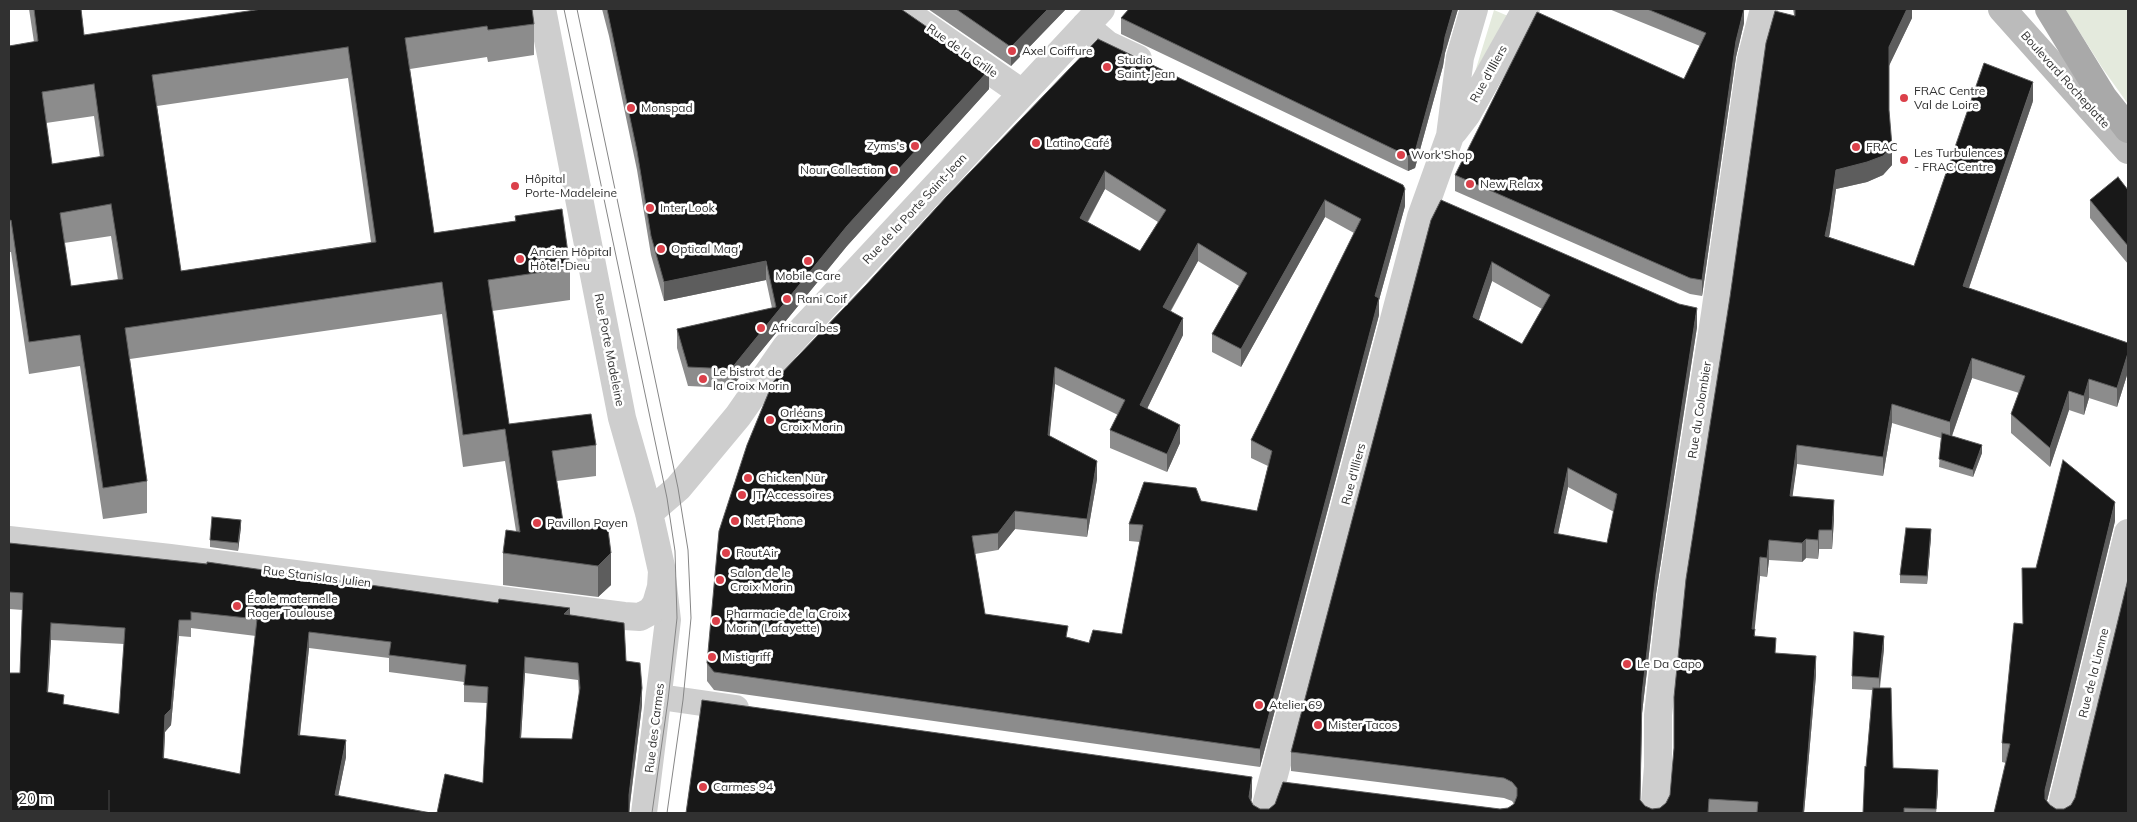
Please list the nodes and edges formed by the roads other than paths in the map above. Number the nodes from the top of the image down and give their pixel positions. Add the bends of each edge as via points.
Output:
1 (542, 9) edge
2 (901, 9) edge
3 (1474, 9) edge
4 (1525, 9) edge
5 (1764, 9) edge
6 (2002, 9) edge
7 (2050, 9) edge
8 (1093, 17) edge
9 (1162, 71) edge
10 (1022, 93) junction
11 (2128, 129) edge
12 (1450, 136) junction
13 (2128, 150) edge
14 (1416, 192) junction
15 (1455, 208) edge
16 (650, 514) junction
17 (2128, 533) edge
18 (9, 540) edge
19 (662, 571) junction
20 (660, 697) junction
21 (760, 712) edge
22 (1245, 780) edge
23 (1283, 786) junction
24 (644, 813) edge
25 (1264, 813) edge
26 (1654, 813) edge
27 (2060, 813) edge

1 - 16 street, Rue Porte Madeleine via 622,418
2 - 10 street, Rue de la Grille
3 - 12 street, Rue d'Illiers via 1460,57
4 - 12 street, Rue d'Illiers via 1467,114
5 - 26 street, Rue du Colombier via 1751,59 1704,312 1658,715
6 - 13 main road, Boulevard Rocheplatte
7 - 11 main road, Boulevard Rocheplatte via 2103,97
8 - 9 street via 1108,45
8 - 10 street, Rue de la Porte Saint-Jean
10 - 16 street, Rue de la Porte Saint-Jean via 786,347 738,416 678,488
12 - 14 street, Rue d'Illiers
14 - 15 street
14 - 23 street, Rue d'Illiers
16 - 19 street, Rue Porte Madeleine
17 - 27 street, Rue de la Lionne
18 - 19 street, Rue Stanislas Julien via 640,617 656,604
19 - 20 street, Rue des Carmes via 668,620
20 - 21 street
20 - 24 street, Rue des Carmes
22 - 23 street
23 - 25 street, Rue d'Illiers

